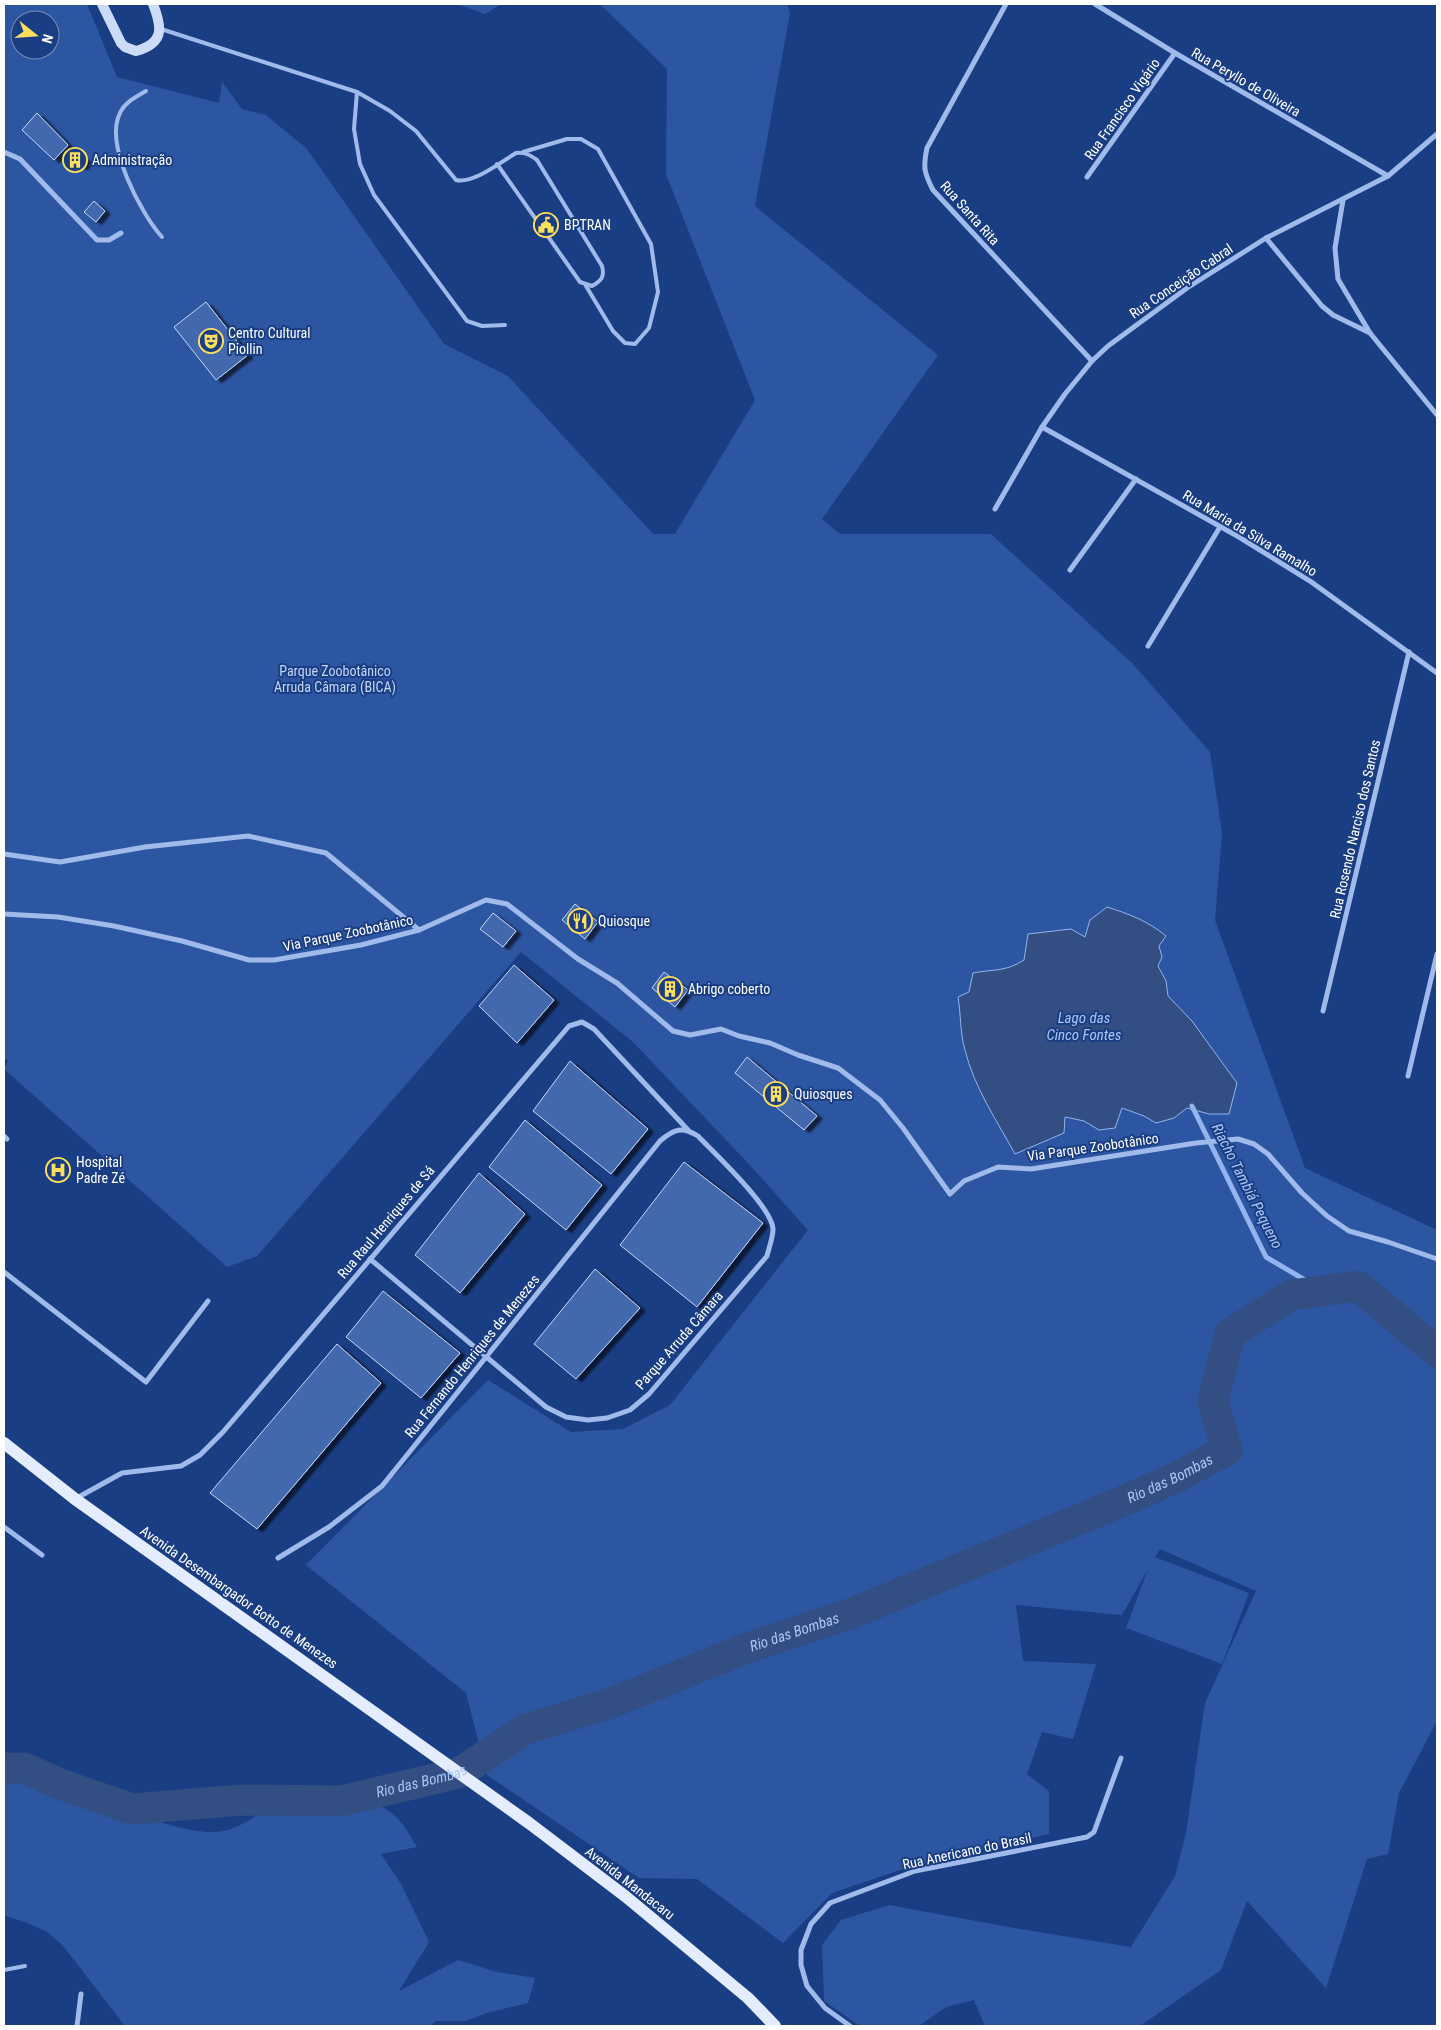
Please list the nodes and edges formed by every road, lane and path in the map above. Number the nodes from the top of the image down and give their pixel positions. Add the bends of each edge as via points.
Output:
1 (102, 4) edge
2 (153, 4) edge
3 (1006, 4) edge
4 (1095, 4) edge
5 (161, 29) junction
6 (1175, 53) junction
7 (146, 91) dead end
8 (356, 92) junction
9 (1437, 134) edge
10 (4, 152) edge
11 (523, 152) junction
12 (497, 164) junction
13 (1388, 176) junction
14 (1087, 177) dead end
15 (1343, 200) junction
16 (121, 234) dead end
17 (162, 237) dead end
18 (1266, 238) junction
19 (586, 285) junction
20 (505, 325) dead end
21 (1370, 333) junction
22 (1092, 360) junction
23 (1437, 416) edge
24 (1042, 428) junction
25 (1136, 479) junction
26 (995, 509) dead end
27 (1220, 527) junction
28 (1070, 570) dead end
29 (1148, 646) dead end
30 (1408, 652) junction
31 (1437, 673) edge
32 (4, 854) edge
33 (4, 914) edge
34 (419, 930) junction
35 (1437, 954) edge
36 (1323, 1011) dead end
37 (1408, 1076) dead end
38 (688, 1130) junction
39 (370, 1259) junction
40 (1437, 1259) edge
41 (4, 1272) edge
42 (208, 1301) dead end
43 (485, 1358) junction
44 (4, 1444) edge
45 (75, 1499) junction
46 (4, 1527) edge
47 (42, 1555) dead end
48 (278, 1558) dead end
49 (1121, 1758) dead end
50 (459, 1772) joint
51 (25, 1966) dead end
52 (4, 1970) edge
53 (80, 1994) dead end
54 (78, 2026) edge
55 (775, 2026) edge
56 (850, 2026) edge

1 - 5 street via 121,43 131,50 143,49 153,42
2 - 5 street
3 - 22 street, Rua Santa Rita via 927,148 923,164 926,177 933,190
4 - 6 street, Rua Peryllo de Oliveira
5 - 8 lane
6 - 13 street, Rua Peryllo de Oliveira
6 - 14 street, Rua Francisco Vigário
7 - 17 lane via 130,100 120,113 115,130 123,168 146,215
8 - 12 lane via 390,111 416,132 456,180 472,179
8 - 20 lane via 354,129 360,164 374,195 467,321 482,326
9 - 13 street, Rua Conceição Cabral
10 - 16 street via 20,159 97,240 109,240
11 - 12 lane
11 - 19 lane via 537,160 602,266 604,272 599,282
11 - 19 lane via 581,138 598,149 652,244 658,292 649,328 635,344 625,343 613,331
12 - 19 lane via 580,282
13 - 15 street, Rua Conceição Cabral
15 - 18 street, Rua Conceição Cabral
15 - 21 street via 1335,248 1338,279
18 - 21 street via 1322,306
18 - 22 street, Rua Conceição Cabral via 1187,288
21 - 23 street
22 - 24 street, Rua Conceição Cabral
24 - 25 street, Rua Maria da Silva Ramalho
24 - 26 street, Rua Conceição Cabral
25 - 27 street, Rua Maria da Silva Ramalho
25 - 28 street
27 - 29 street
27 - 30 street, Rua Maria da Silva Ramalho via 1310,581
30 - 31 street, Rua Maria da Silva Ramalho
30 - 36 street, Rua Rosendo Narciso dos Santos
32 - 34 street via 60,862 145,847 248,836 326,853
33 - 34 street, Via Parque Zoobotânico via 58,916 114,926 249,960 283,958 361,945
34 - 40 street, Via Parque Zoobotânico via 486,900 507,904 578,959 617,983 673,1031 690,1035 721,1030 770,1043 838,1068 880,1100 950,1194 964,1181 998,1167 1031,1169 1238,1139 1254,1144 1268,1154 1302,1193 1349,1231
35 - 37 street
38 - 39 street, Rua Raul Henriques de Sá via 594,1029 582,1022 569,1026
38 - 43 street, Rua Fernando Henriques de Menezes via 674,1132 660,1141
38 - 43 street, Parque Arruda Câmara via 698,1136 762,1205 771,1219 772,1240 767,1256 649,1394 630,1410 607,1418 566,1417 546,1407
39 - 43 street, Parque Arruda Câmara
39 - 45 street, Rua Raul Henriques de Sá via 200,1455 181,1466 122,1473
41 - 42 street via 146,1382
43 - 48 street, Rua Fernando Henriques de Menezes via 382,1486 330,1527
44 - 45 main road, Avenida Desembargador Botto de Menezes
45 - 50 main road, Avenida Desembargador Botto de Menezes
46 - 47 street
49 - 56 street, Rua Anericano do Brasil via 1094,1832 1087,1837 915,1871 830,1903 811,1924 801,1950 801,1965 807,1986 825,2008
50 - 55 main road, Avenida Mandacaru via 625,1896 748,1998
51 - 52 lane
53 - 54 street

